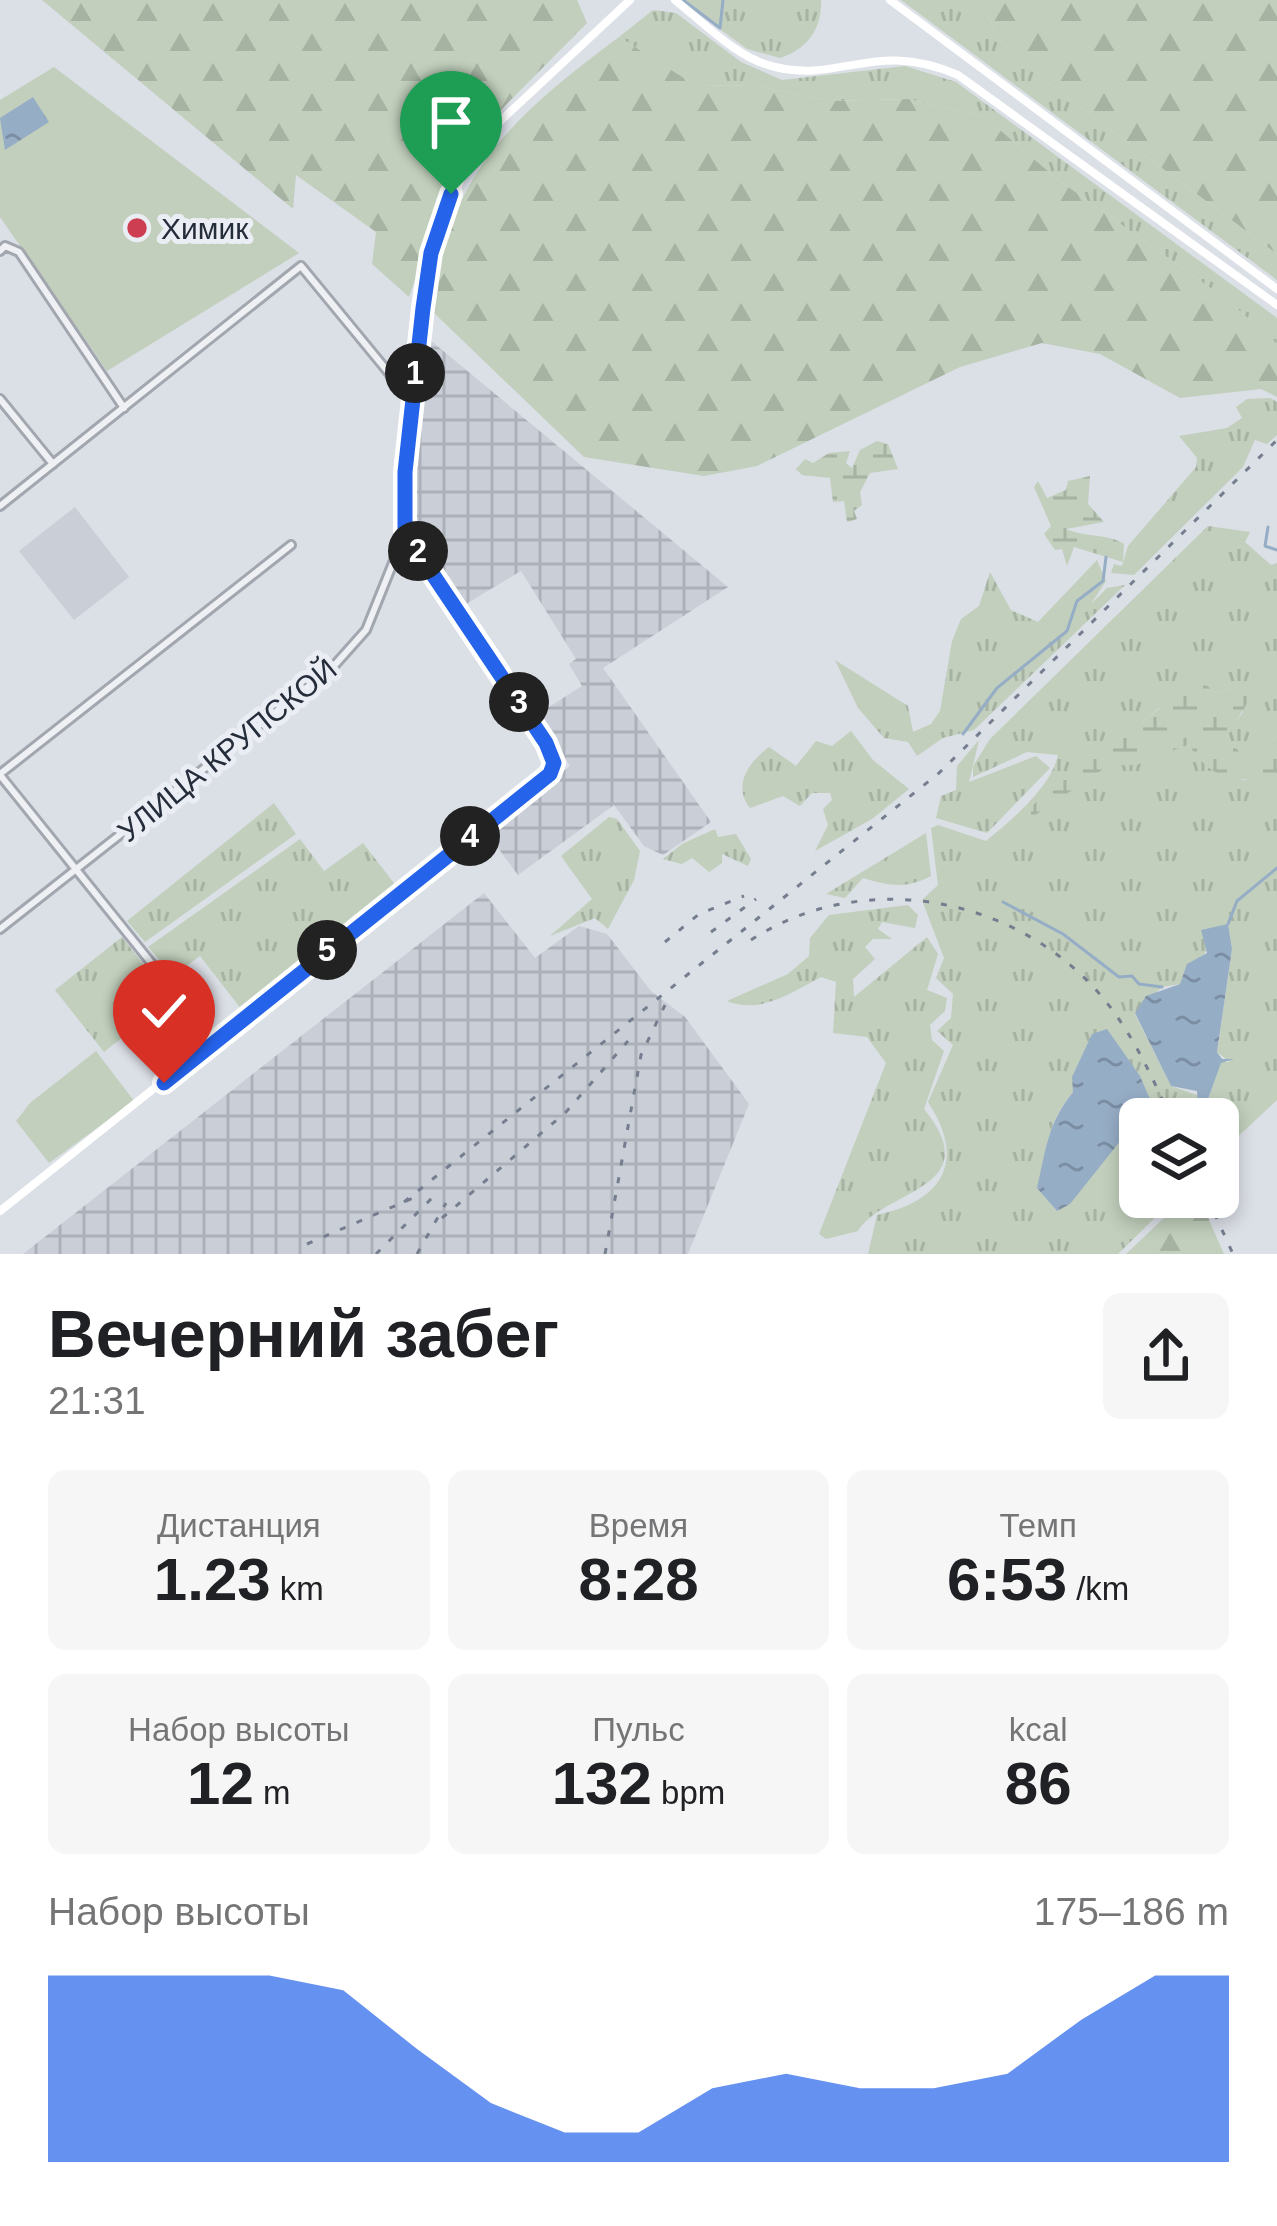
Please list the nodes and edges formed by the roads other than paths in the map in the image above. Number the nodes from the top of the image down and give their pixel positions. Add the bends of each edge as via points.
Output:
1 (630, 0) edge
2 (675, 0) edge
3 (890, 0) edge
4 (0, 251) edge
5 (1277, 289) edge
6 (1277, 305) edge
7 (0, 399) edge
8 (412, 401) junction
9 (124, 408) junction
10 (53, 464) junction
11 (0, 506) edge
12 (405, 533) junction
13 (291, 545) dead end
14 (0, 774) edge
15 (77, 869) junction
16 (0, 929) edge
17 (214, 1041) junction
18 (0, 1211) edge

1 - 8 main road via 468,161 431,253
2 - 6 main road via 776,68 903,58 958,75
3 - 5 main road
4 - 9 street via 20,252
7 - 10 street
8 - 9 street via 301,266
8 - 12 main road
9 - 10 street
10 - 11 street
12 - 15 street, УЛИЦА КРУПСКОЙ via 366,631 333,667
12 - 17 main road via 546,743 550,774
13 - 14 street
14 - 15 street
15 - 16 street, УЛИЦА КРУПСКОЙ
15 - 17 street
17 - 18 main road

